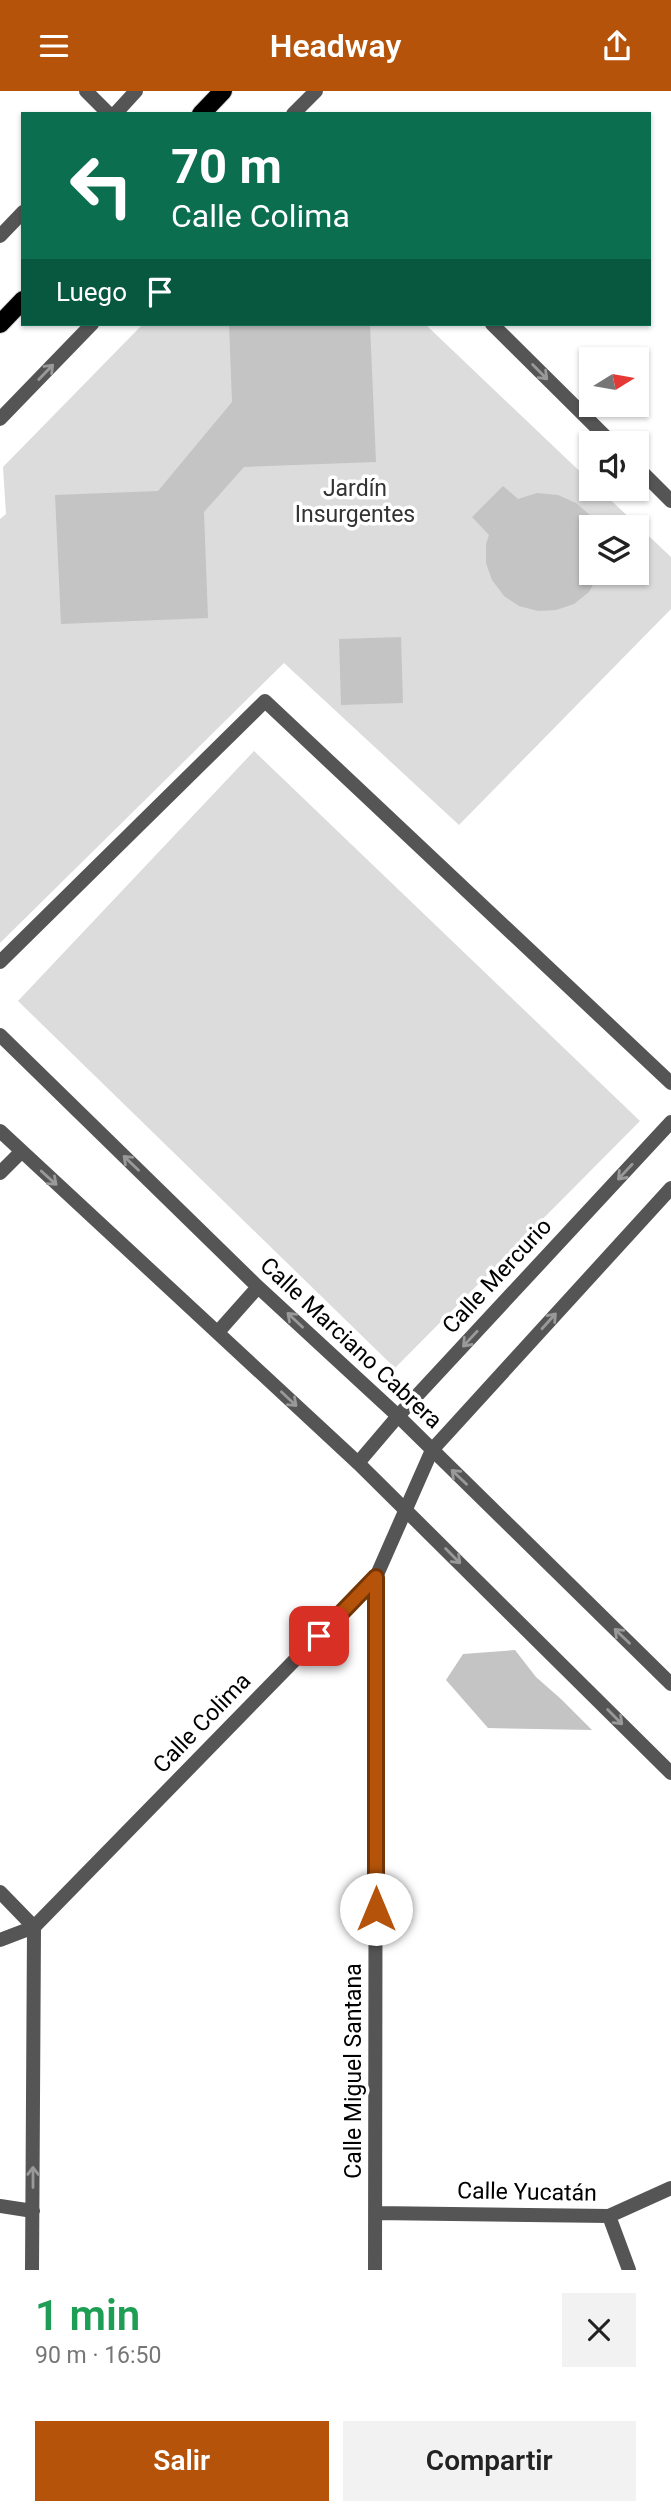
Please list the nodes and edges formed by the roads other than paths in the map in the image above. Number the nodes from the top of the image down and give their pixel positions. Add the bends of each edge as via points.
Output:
1 (86, 91) edge
2 (136, 91) edge
3 (223, 91) edge
4 (316, 91) edge
5 (107, 112) edge
6 (117, 112) edge
7 (203, 112) edge
8 (295, 112) edge
9 (21, 214) edge
10 (0, 236) edge
11 (21, 302) edge
12 (0, 324) edge
13 (90, 326) edge
14 (494, 326) edge
15 (0, 419) edge
16 (600, 431) edge
17 (649, 479) edge
18 (671, 501) edge
19 (0, 962) edge
20 (0, 1035) edge
21 (671, 1083) edge
22 (671, 1122) edge
23 (0, 1131) edge
24 (21, 1152) junction
25 (0, 1173) edge
26 (671, 1188) edge
27 (258, 1287) junction
28 (218, 1332) junction
29 (398, 1416) junction
30 (432, 1450) junction
31 (358, 1463) junction
32 (407, 1510) junction
33 (376, 1577) junction
34 (671, 1684) edge
35 (671, 1773) edge
36 (0, 1892) edge
37 (34, 1927) junction
38 (0, 1940) edge
39 (671, 2187) edge
40 (0, 2206) edge
41 (33, 2211) junction
42 (375, 2213) junction
43 (609, 2216) junction
44 (32, 2270) edge
45 (375, 2270) edge
46 (629, 2270) edge

1 - 5 street
2 - 6 street
3 - 7 main road
4 - 8 street
9 - 10 street
11 - 12 main road
15 -> 13 street
14 -> 16 street
17 - 18 street
19 - 21 street via 265,701
27 -> 20 street, Calle Marciano Cabrera
22 -> 29 street, Calle Mercurio
23 - 24 street
24 - 25 street
24 -> 28 street
30 -> 26 street
27 - 28 street
29 -> 27 street, Calle Marciano Cabrera
28 -> 31 street
29 - 30 street, Calle Marciano Cabrera
29 - 31 street, Calle Mercurio
30 - 32 street
34 -> 30 street, Calle Marciano Cabrera
31 - 32 street
32 - 33 street, Calle Colima
32 -> 35 street
33 - 37 street, Calle Colima
33 - 42 street, Calle Miguel Santana
36 - 37 street
37 - 38 street, Calle Colima
41 -> 37 street
39 - 43 street, Calle Yucatán
40 - 41 street
41 - 44 street
42 - 43 street, Calle Yucatán
42 - 45 street, Calle Miguel Santana
43 - 46 street

